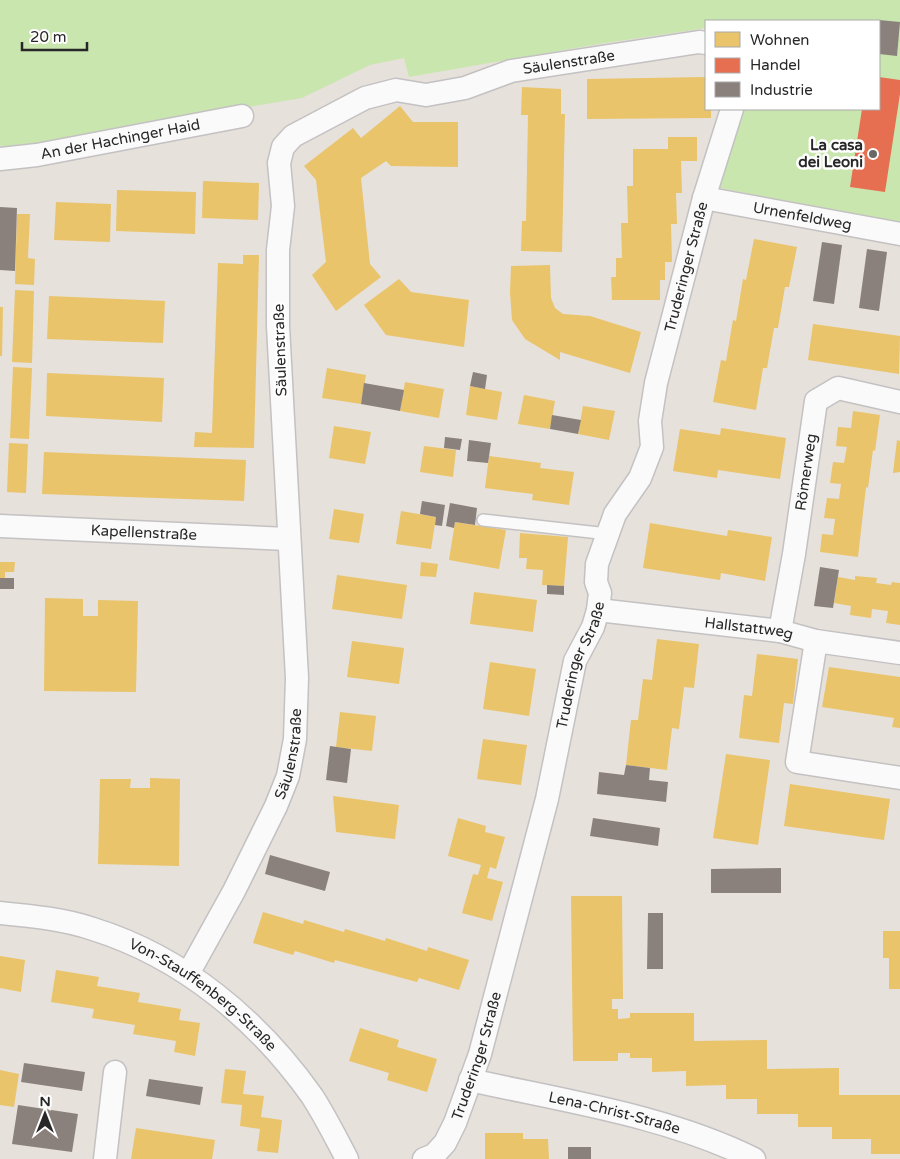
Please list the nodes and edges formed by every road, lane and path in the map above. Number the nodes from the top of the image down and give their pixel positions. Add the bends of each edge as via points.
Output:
1 (705, 43) edge
2 (732, 110) edge
3 (242, 116) dead end
4 (0, 158) edge
5 (704, 198) junction
6 (900, 234) edge
7 (900, 402) edge
8 (483, 520) dead end
9 (0, 526) edge
10 (608, 534) junction
11 (288, 539) junction
12 (598, 610) junction
13 (780, 631) junction
14 (816, 641) junction
15 (900, 653) edge
16 (900, 778) edge
17 (0, 913) edge
18 (188, 974) junction
19 (115, 1072) dead end
20 (470, 1080) junction
21 (105, 1159) edge
22 (347, 1159) edge
23 (424, 1159) edge
24 (754, 1159) edge

1 - 11 street, Säulenstraße via 511,71 465,88 426,95 396,90 365,98 293,136 283,147 279,163 283,206 278,250 278,326
2 - 5 street, Truderinger Straße
3 - 4 street, An der Hachinger Haid via 37,155
5 - 6 street, Urnenfeldweg
5 - 10 street, Truderinger Straße via 652,399 652,447 640,478 615,514
7 - 13 street, Römerweg via 838,388 816,401
8 - 10 lane
9 - 11 street, Kapellenstraße
10 - 12 street, Truderinger Straße via 598,564
11 - 18 street, Säulenstraße via 297,678 295,739 288,776 234,892
12 - 13 street, Hallstattweg
12 - 20 street, Truderinger Straße via 575,661 548,799
13 - 14 street, Hallstattweg
14 - 15 street, Hallstattweg
14 - 16 street via 797,762
17 - 18 street, Von-Stauffenberg-Straße via 93,929 141,948
18 - 22 street, Von-Stauffenberg-Straße via 239,1014 284,1061 313,1098
19 - 21 street
20 - 23 street, Truderinger Straße via 445,1143 434,1155
20 - 24 street, Lena-Christ-Straße via 676,1128

